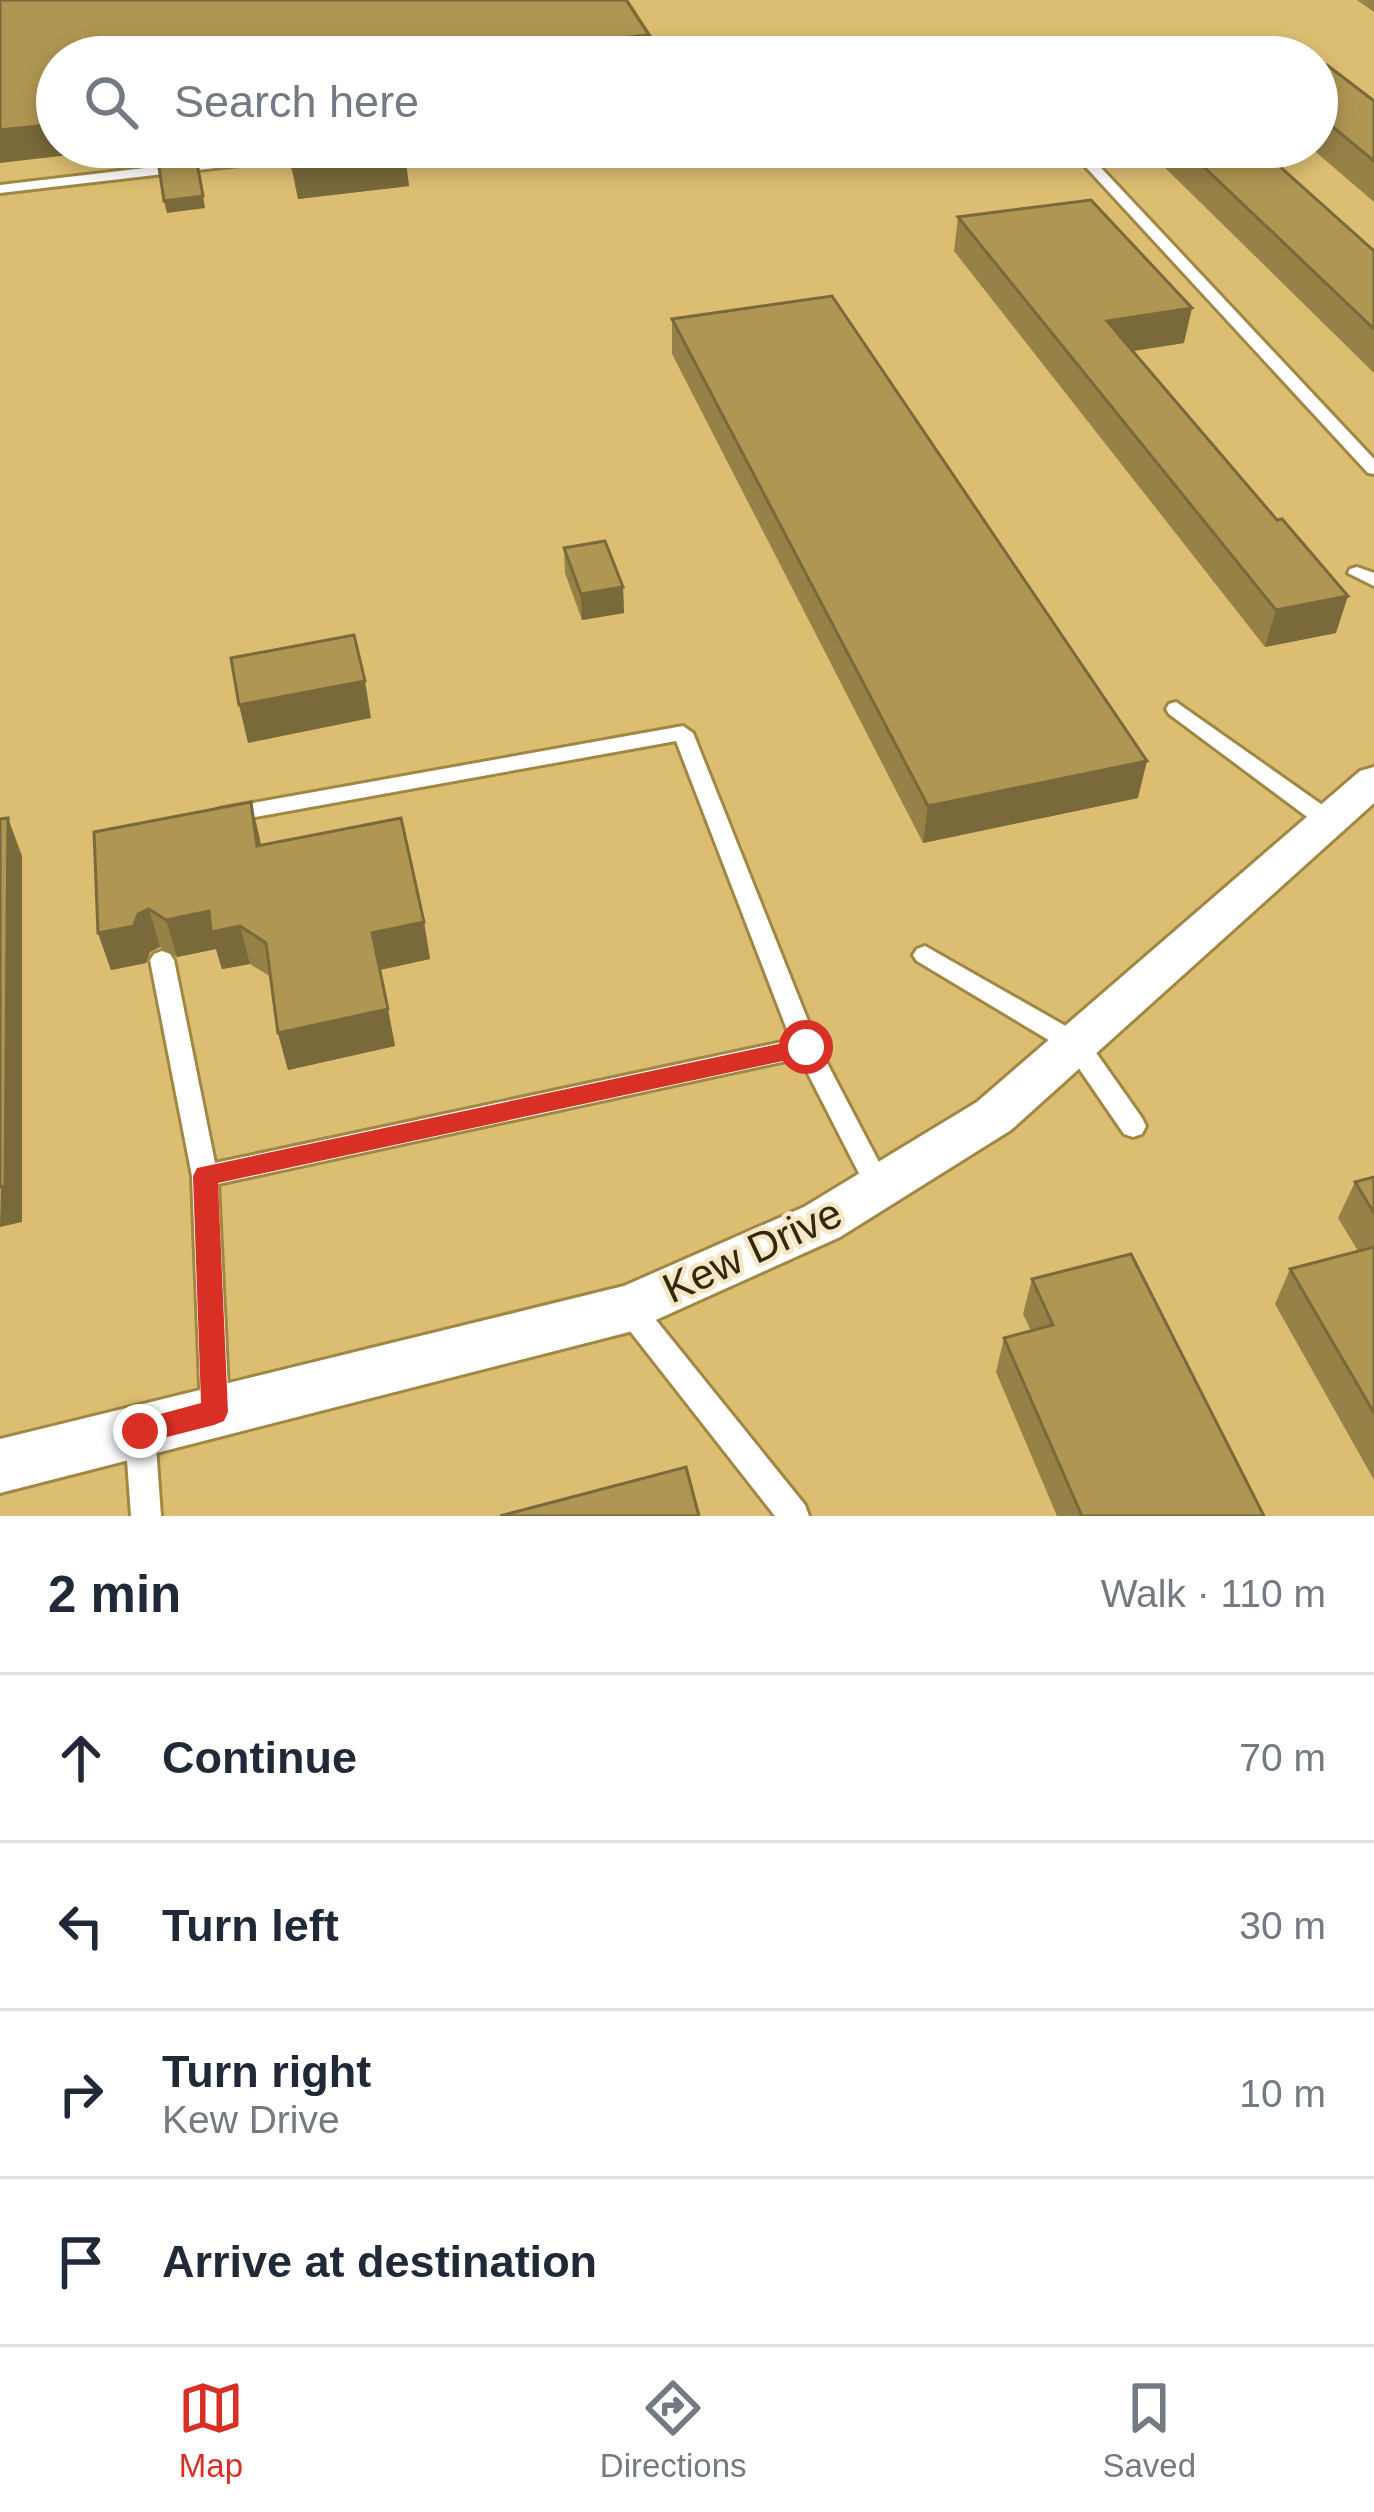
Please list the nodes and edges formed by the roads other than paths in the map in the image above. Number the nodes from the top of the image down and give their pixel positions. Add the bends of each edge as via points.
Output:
1 (619, 0) edge
2 (642, 36) edge
3 (180, 168) edge
4 (1094, 168) edge
5 (0, 189) edge
6 (1374, 469) edge
7 (1176, 710) dead end
8 (1374, 781) edge
9 (195, 820) edge
10 (1330, 822) junction
11 (925, 955) dead end
12 (162, 960) dead end
13 (1076, 1044) junction
14 (806, 1047) junction
15 (1133, 1126) dead end
16 (205, 1176) junction
17 (879, 1187) junction
18 (629, 1308) junction
19 (214, 1412) junction
20 (140, 1431) junction
21 (0, 1466) edge
22 (146, 1516) edge
23 (794, 1516) edge

1 - 2 lane
3 - 5 lane
4 - 6 lane
7 - 10 lane
8 - 10 street, Kew Drive
9 - 14 lane via 682,733
10 - 13 street, Kew Drive
11 - 13 lane
12 - 16 lane
13 - 15 lane
13 - 17 street, Kew Drive via 994,1116
14 - 16 lane
14 - 17 lane
16 - 19 lane
17 - 18 street, Kew Drive via 823,1222
18 - 19 street, Kew Drive
18 - 23 lane
19 - 20 street, Kew Drive
20 - 21 street, Kew Drive
20 - 22 lane

